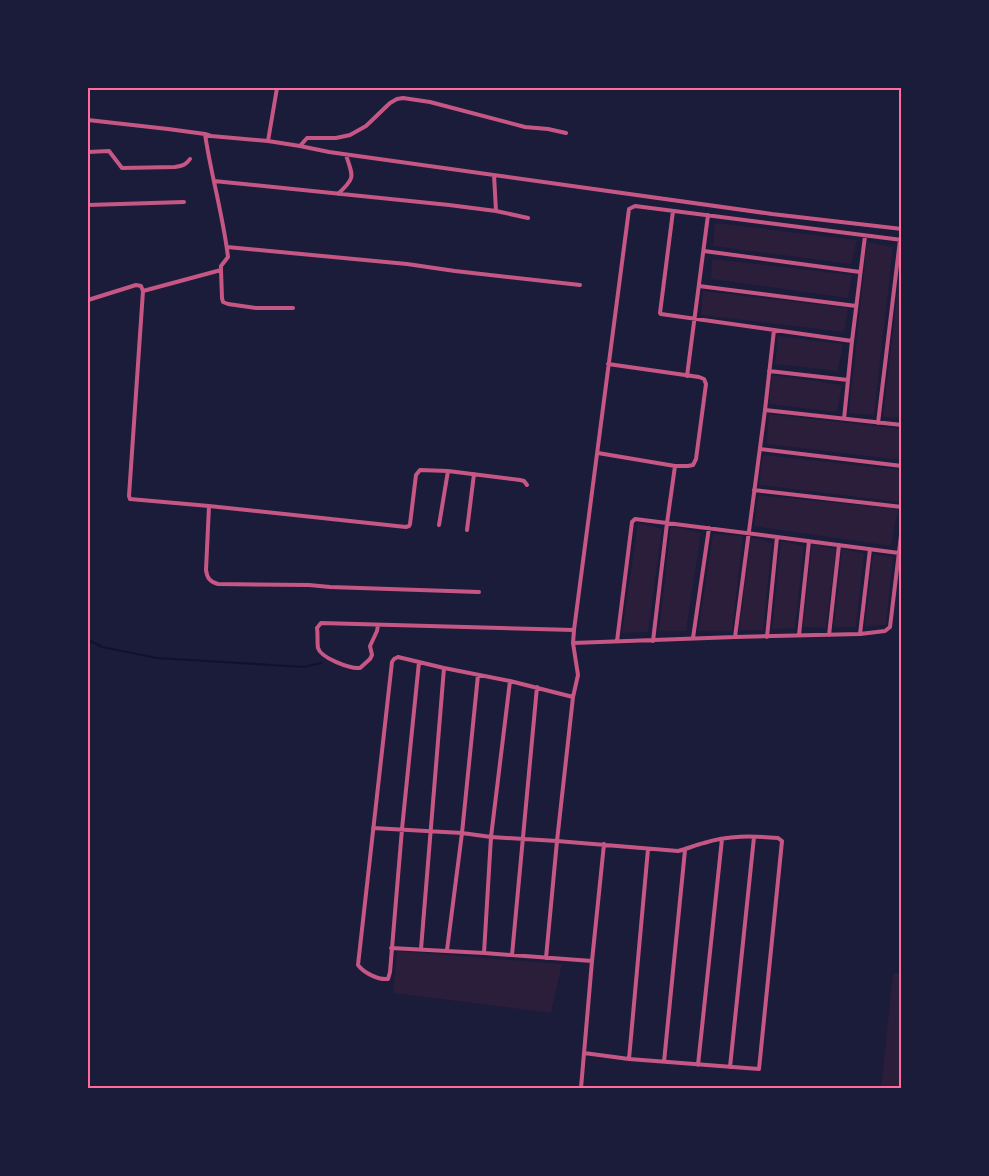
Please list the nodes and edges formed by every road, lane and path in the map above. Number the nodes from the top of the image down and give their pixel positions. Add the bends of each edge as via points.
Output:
1 (277, 88) edge
2 (88, 120) edge
3 (566, 133) dead end
4 (205, 134) junction
5 (268, 141) junction
6 (300, 146) junction
7 (88, 152) edge
8 (346, 154) junction
9 (190, 159) dead end
10 (494, 175) junction
11 (214, 182) junction
12 (338, 194) junction
13 (184, 202) dead end
14 (88, 205) edge
15 (496, 211) junction
16 (674, 211) junction
17 (708, 215) junction
18 (528, 218) dead end
19 (902, 229) edge
20 (865, 236) junction
21 (901, 240) edge
22 (227, 246) junction
23 (704, 252) junction
24 (221, 270) junction
25 (860, 272) junction
26 (580, 285) dead end
27 (699, 286) junction
28 (142, 291) junction
29 (88, 300) edge
30 (856, 306) junction
31 (293, 308) dead end
32 (694, 320) junction
33 (774, 330) junction
34 (852, 341) junction
35 (608, 364) junction
36 (769, 371) junction
37 (687, 376) junction
38 (848, 380) junction
39 (764, 410) junction
40 (844, 419) junction
41 (878, 423) junction
42 (902, 425) edge
43 (760, 449) junction
44 (598, 453) junction
45 (675, 466) junction
46 (902, 466) edge
47 (448, 471) junction
48 (474, 474) junction
49 (527, 484) dead end
50 (754, 490) junction
51 (209, 506) junction
52 (902, 507) edge
53 (667, 523) junction
54 (439, 525) dead end
55 (902, 527) edge
56 (708, 528) junction
57 (467, 530) dead end
58 (749, 533) junction
59 (778, 536) junction
60 (809, 541) junction
61 (839, 546) junction
62 (870, 549) junction
63 (898, 553) junction
64 (479, 592) dead end
65 (378, 624) junction
66 (574, 630) junction
67 (860, 634) junction
68 (799, 635) junction
69 (829, 635) junction
70 (735, 637) junction
71 (767, 637) junction
72 (693, 638) junction
73 (617, 641) junction
74 (653, 641) junction
75 (573, 643) junction
76 (419, 662) junction
77 (444, 668) junction
78 (478, 675) junction
79 (510, 681) junction
80 (537, 687) junction
81 (572, 697) junction
82 (373, 828) junction
83 (402, 829) junction
84 (431, 830) junction
85 (462, 833) junction
86 (754, 836) junction
87 (491, 837) junction
88 (522, 838) junction
89 (722, 839) junction
90 (557, 841) junction
91 (604, 844) junction
92 (648, 849) junction
93 (685, 850) junction
94 (391, 948) junction
95 (420, 949) junction
96 (447, 950) junction
97 (484, 953) junction
98 (512, 955) junction
99 (546, 958) junction
100 (592, 961) junction
101 (584, 1053) junction
102 (628, 1059) junction
103 (664, 1062) junction
104 (698, 1065) junction
105 (730, 1067) junction
106 (581, 1088) edge

1 - 5 street
2 - 4 street
3 - 6 street via 525,127 403,98 390,103 355,133 336,138 307,138
4 - 5 street
4 - 11 street
5 - 6 street
6 - 8 street
7 - 9 street via 109,151 122,168 176,167 187,164
8 - 10 street
8 - 12 street via 352,175 350,183
10 - 15 street
10 - 19 street
11 - 12 street
11 - 22 street
12 - 15 street
13 - 14 street
15 - 18 street
16 - 17 street
16 - 32 street via 660,313
16 - 35 street via 635,206 629,209
17 - 20 street
17 - 23 street
20 - 21 street
20 - 25 street
21 - 41 street
22 - 24 street via 228,257
22 - 26 street
23 - 25 street
23 - 27 street
24 - 28 street
24 - 31 street via 223,302 256,308
25 - 30 street
27 - 30 street
27 - 32 street
28 - 29 street via 141,286 136,285
28 - 51 street via 129,497
30 - 34 street
32 - 33 street
32 - 37 street
33 - 34 street
33 - 36 street
34 - 38 street
35 - 37 street
35 - 44 street
36 - 38 street
36 - 39 street
37 - 45 street via 704,379 706,384 696,459 694,465
38 - 40 street
39 - 40 street
39 - 43 street
40 - 41 street
41 - 42 street
43 - 46 street
43 - 50 street
44 - 45 street
44 - 66 street
45 - 53 street
47 - 48 street
47 - 51 street via 417,472 410,524 406,527
47 - 54 street
48 - 49 street via 516,479
48 - 57 street
50 - 52 street
50 - 58 street
51 - 64 street via 206,570 209,579 218,584
53 - 56 street
53 - 73 street via 636,519 632,522
53 - 74 street
55 - 63 street
56 - 58 street
56 - 72 street
58 - 59 street
58 - 70 street
59 - 60 street
59 - 71 street
60 - 61 street
60 - 68 street
61 - 62 street
61 - 69 street
62 - 63 street
62 - 67 street
63 - 67 street via 890,627 885,631
65 - 65 street via 321,622 317,628 318,649 334,661 360,668 370,659 370,646
65 - 66 street
66 - 75 street
67 - 69 street
68 - 69 street
68 - 71 street
70 - 71 street
70 - 72 street
72 - 74 street
73 - 74 street
73 - 75 street
75 - 81 street via 578,675
76 - 77 street
76 - 82 street via 398,657 392,662
76 - 83 street
77 - 78 street
77 - 84 street
78 - 79 street
78 - 85 street
79 - 80 street
79 - 87 street
80 - 81 street
80 - 88 street
81 - 90 street
82 - 83 street
82 - 94 street via 358,965 362,971 388,979
83 - 84 street
83 - 94 street
84 - 85 street
84 - 95 street
85 - 87 street
85 - 96 street
86 - 89 street
86 - 105 street
86 - 105 street via 782,841 758,1070
87 - 88 street
87 - 97 street
88 - 90 street
88 - 98 street
89 - 93 street
89 - 104 street
90 - 91 street
90 - 99 street
91 - 92 street
91 - 100 street
92 - 93 street
92 - 102 street
93 - 103 street
94 - 95 street
95 - 96 street
96 - 97 street
97 - 98 street
98 - 99 street
99 - 100 street
100 - 101 street
101 - 102 street
101 - 106 street
102 - 103 street
103 - 104 street
104 - 105 street

